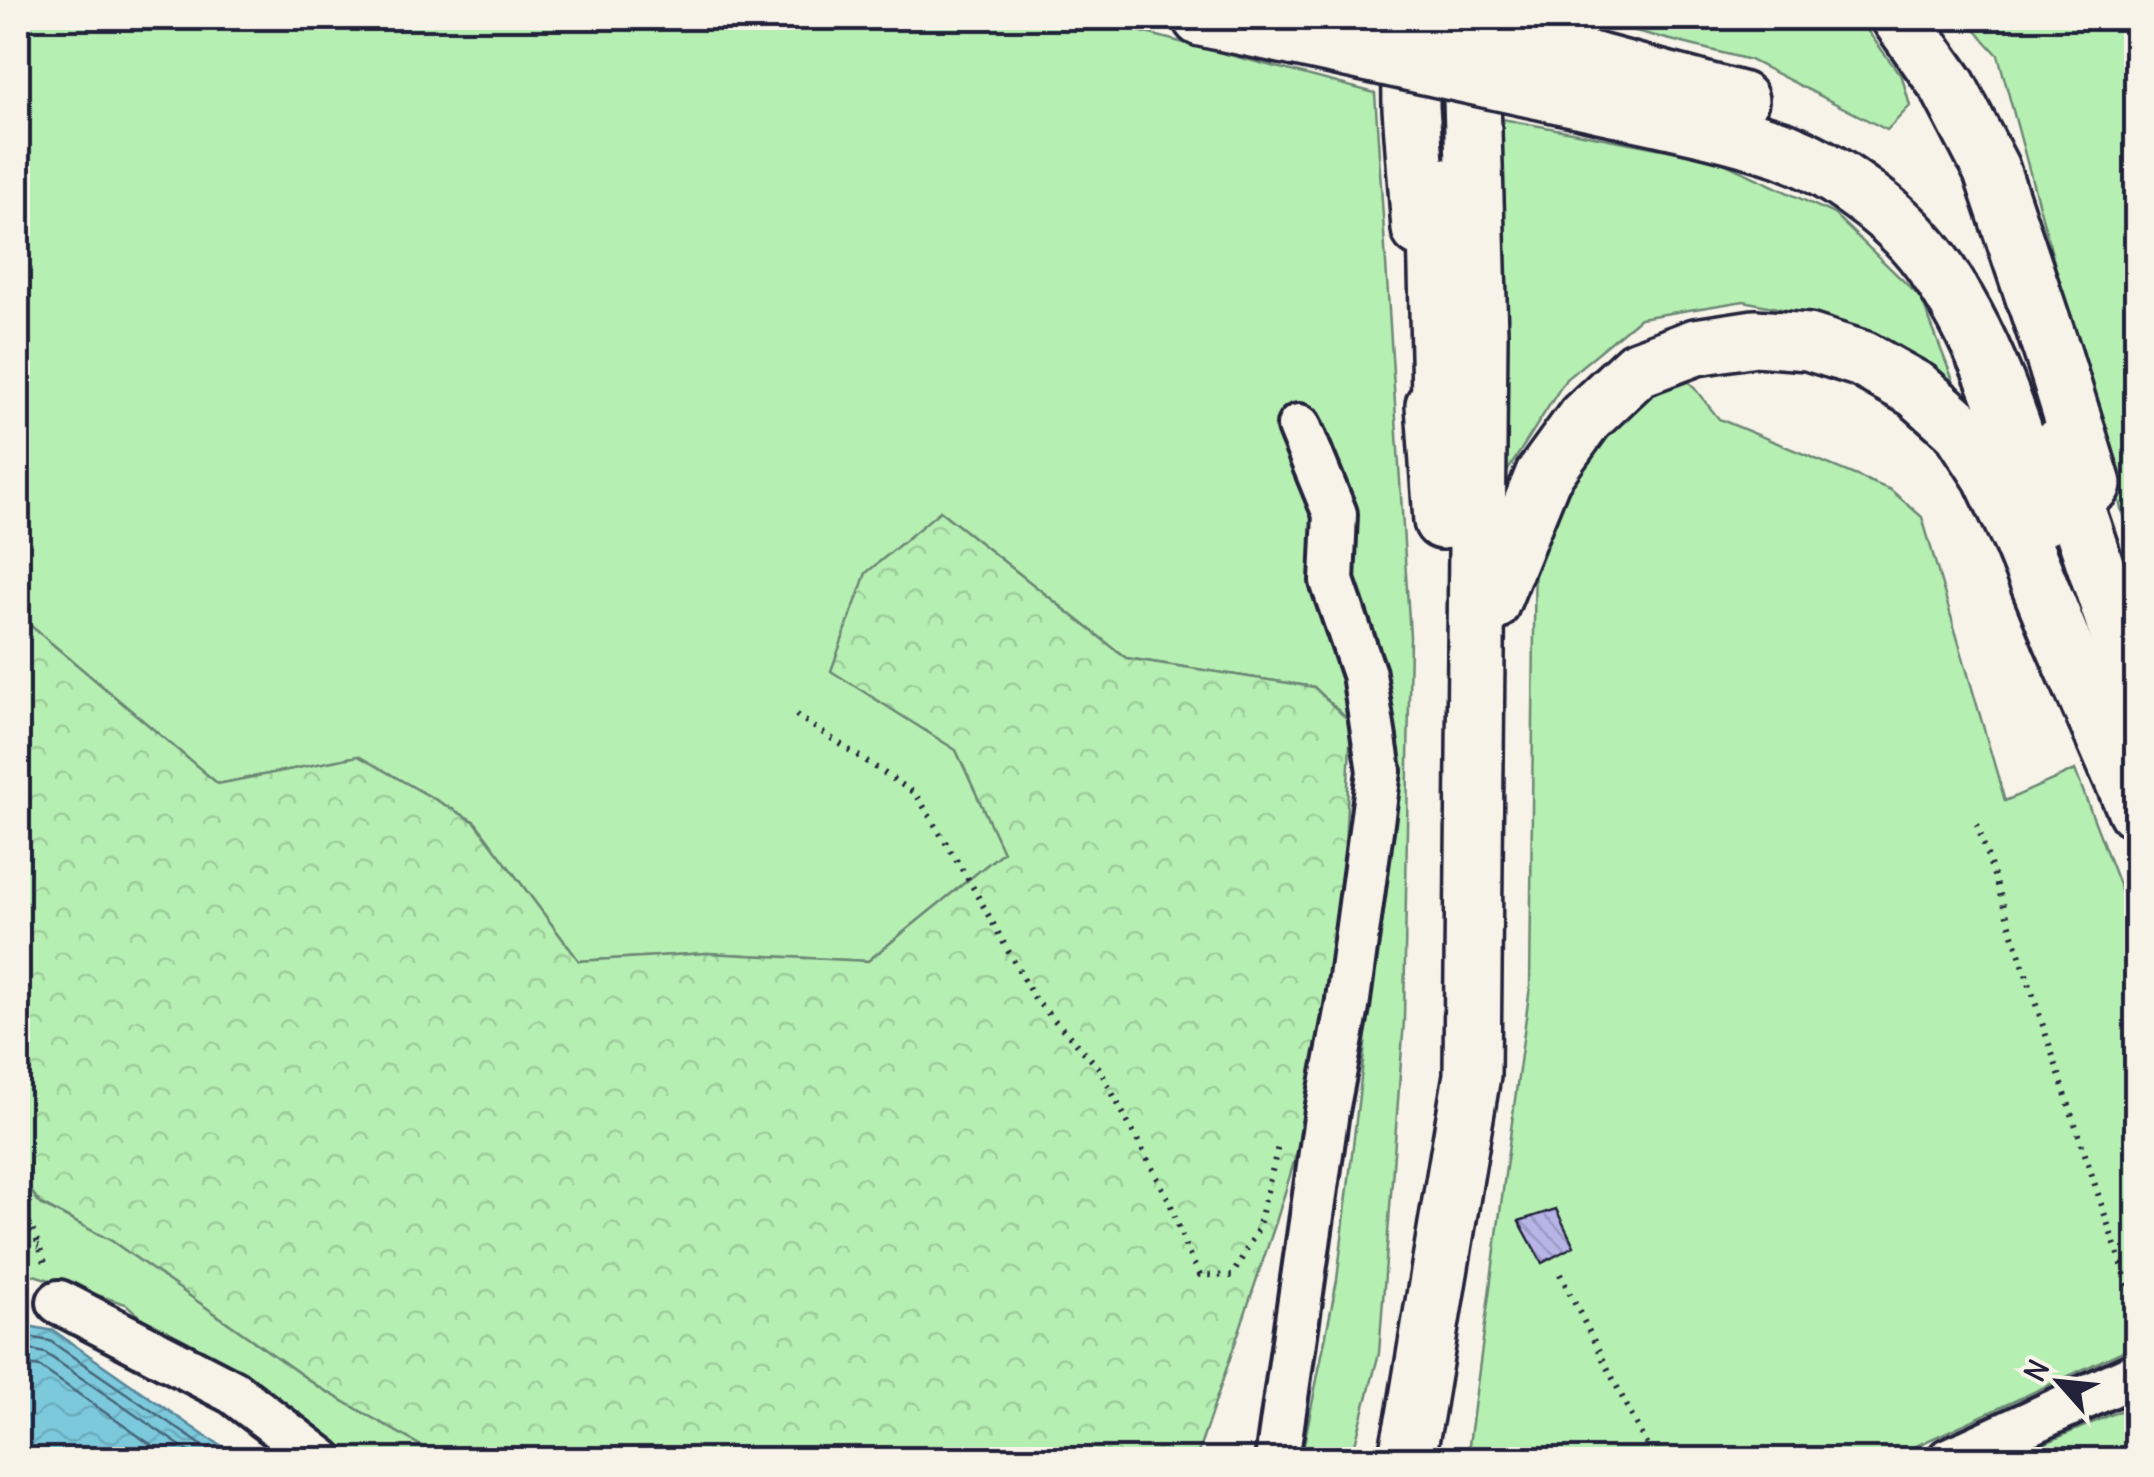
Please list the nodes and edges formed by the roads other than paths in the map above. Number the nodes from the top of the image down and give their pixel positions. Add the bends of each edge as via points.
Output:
1 (1201, 18) edge
2 (1394, 18) edge
3 (1410, 18) edge
4 (1431, 18) edge
5 (1470, 18) edge
6 (1900, 18) edge
7 (1592, 82) junction
8 (1300, 426) dead end
9 (1442, 521) junction
10 (1478, 640) junction
11 (2136, 667) edge
12 (2136, 687) edge
13 (2136, 806) edge
14 (1436, 1292) junction
15 (59, 1302) road end
16 (2136, 1374) edge
17 (322, 1460) edge
18 (1277, 1460) edge
19 (1406, 1460) edge
20 (1949, 1460) edge

1 - 7 main road, bridge
2 - 7 main road, bridge
3 - 9 main road
4 - 9 main road
5 - 10 main road
6 - 11 main road via 1948,86 1991,169 2106,527
7 - 12 main road via 1728,96 1865,150 1916,192 1994,293 2050,430
7 - 13 main road via 1832,173 1882,209 1928,258 1962,310 1994,380
8 - 18 street via 1335,514 1332,581 1364,674 1379,771
9 - 14 main road via 1445,863
10 - 13 main road via 1543,476 1584,418 1637,369 1696,347 1754,338 1808,342 1862,359 1917,390 1960,428 2022,542
10 - 14 main road via 1472,1075
14 - 19 main road
15 - 17 street via 233,1392
16 - 20 street

